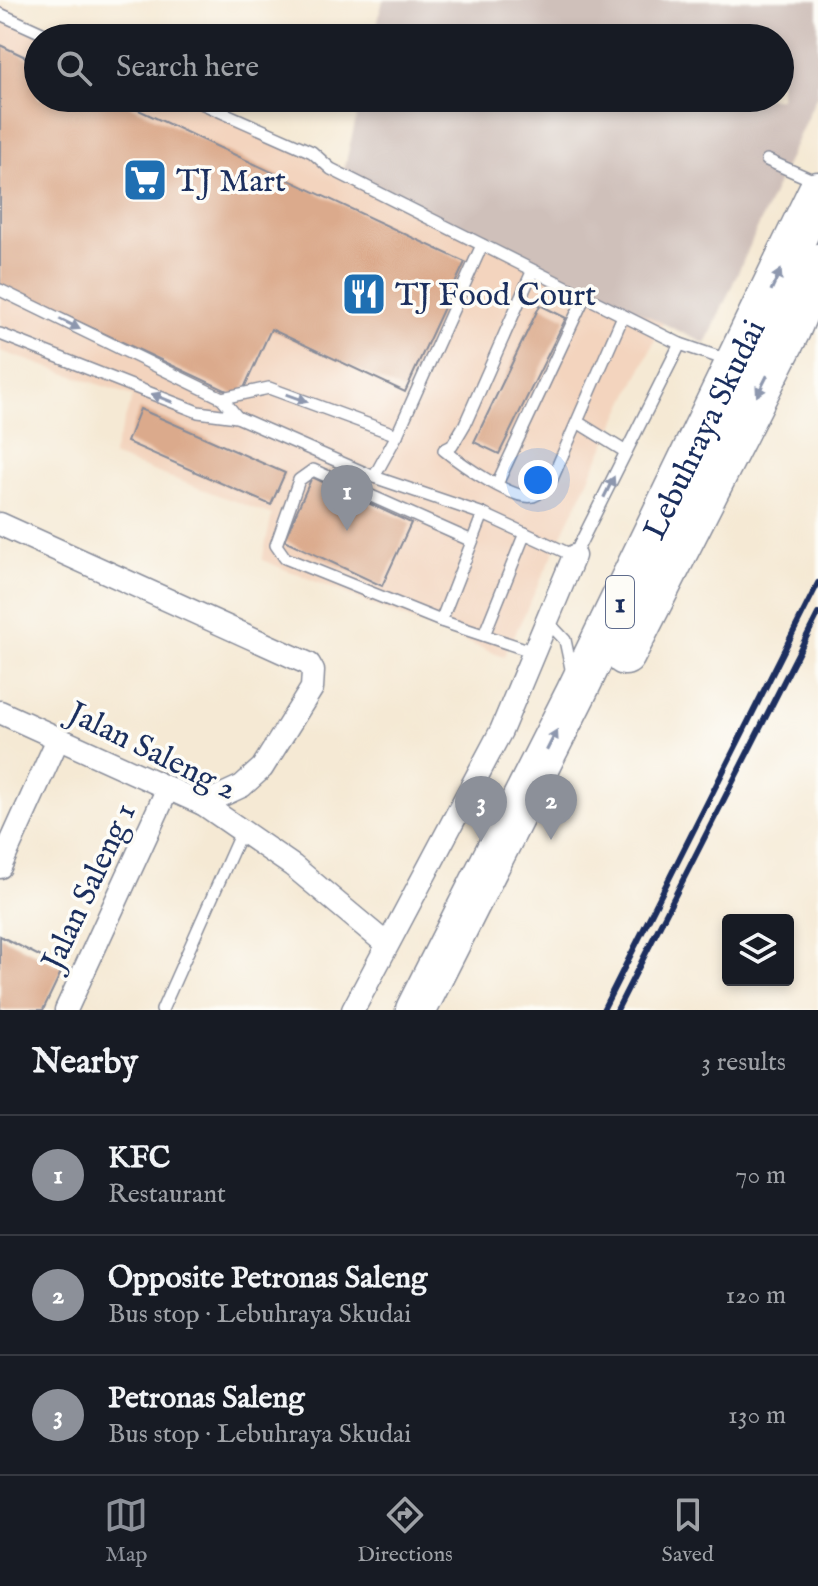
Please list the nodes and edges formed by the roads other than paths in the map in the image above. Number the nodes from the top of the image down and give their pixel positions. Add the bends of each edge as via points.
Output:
1 (0, 14) edge
2 (24, 25) edge
3 (222, 112) edge
4 (767, 160) dead end
5 (818, 182) edge
6 (818, 192) edge
7 (482, 245) junction
8 (818, 264) edge
9 (532, 272) junction
10 (0, 290) edge
11 (584, 298) junction
12 (623, 316) junction
13 (0, 334) edge
14 (680, 344) junction
15 (737, 364) junction
16 (222, 398) junction
17 (237, 417) junction
18 (579, 423) junction
19 (397, 435) junction
20 (626, 452) junction
21 (374, 477) junction
22 (497, 484) junction
23 (483, 514) junction
24 (0, 524) edge
25 (525, 533) junction
26 (472, 541) junction
27 (574, 556) junction
28 (441, 621) junction
29 (547, 621) junction
30 (484, 635) junction
31 (534, 652) junction
32 (576, 693) junction
33 (0, 712) edge
34 (58, 739) junction
35 (168, 788) junction
36 (203, 804) junction
37 (242, 830) junction
38 (0, 867) edge
39 (385, 943) junction
40 (66, 1010) edge
41 (162, 1010) edge
42 (353, 1010) edge
43 (416, 1010) edge
44 (444, 1010) edge

1 - 2 lane
3 - 7 lane via 312,152 331,169
4 - 5 lane
15 -> 6 highway, Lebuhraya Skudai / 1
7 - 9 lane
7 - 19 lane
8 -> 44 highway, Lebuhraya Skudai / 1 via 790,330
9 - 11 lane
9 - 22 lane via 465,424 444,450
10 -> 16 lane
11 - 12 lane
11 - 22 lane
12 - 14 lane
12 - 18 lane
17 -> 13 lane via 198,412
14 - 15 lane
14 - 20 lane
15 - 32 highway, Lebuhraya Skudai / 1
16 - 17 lane
16 -> 19 lane via 269,388
17 - 21 lane
18 - 20 lane
18 - 22 lane via 560,467 540,493 527,496
19 - 21 lane
27 -> 20 lane
21 - 23 lane
23 - 25 lane
23 - 26 lane
24 - 36 street via 309,664 312,688 262,768 242,786
25 - 27 lane
25 - 30 lane
26 - 28 lane
26 - 28 lane via 319,472 307,471 299,480 277,540 280,555
27 - 29 street
28 - 30 lane
29 - 31 street
29 - 32 lane via 565,640
30 - 31 lane
31 - 39 street via 501,731
43 -> 32 highway, Lebuhraya Skudai / 1
33 - 34 street, Jalan Saleng 2
34 - 35 street, Jalan Saleng 2
34 - 38 street
35 - 36 street, Jalan Saleng 2
35 - 40 street, Jalan Saleng 1
36 - 37 street, Jalan Saleng 2
37 - 39 street, Jalan Saleng 2
37 - 41 lane
39 - 42 street

